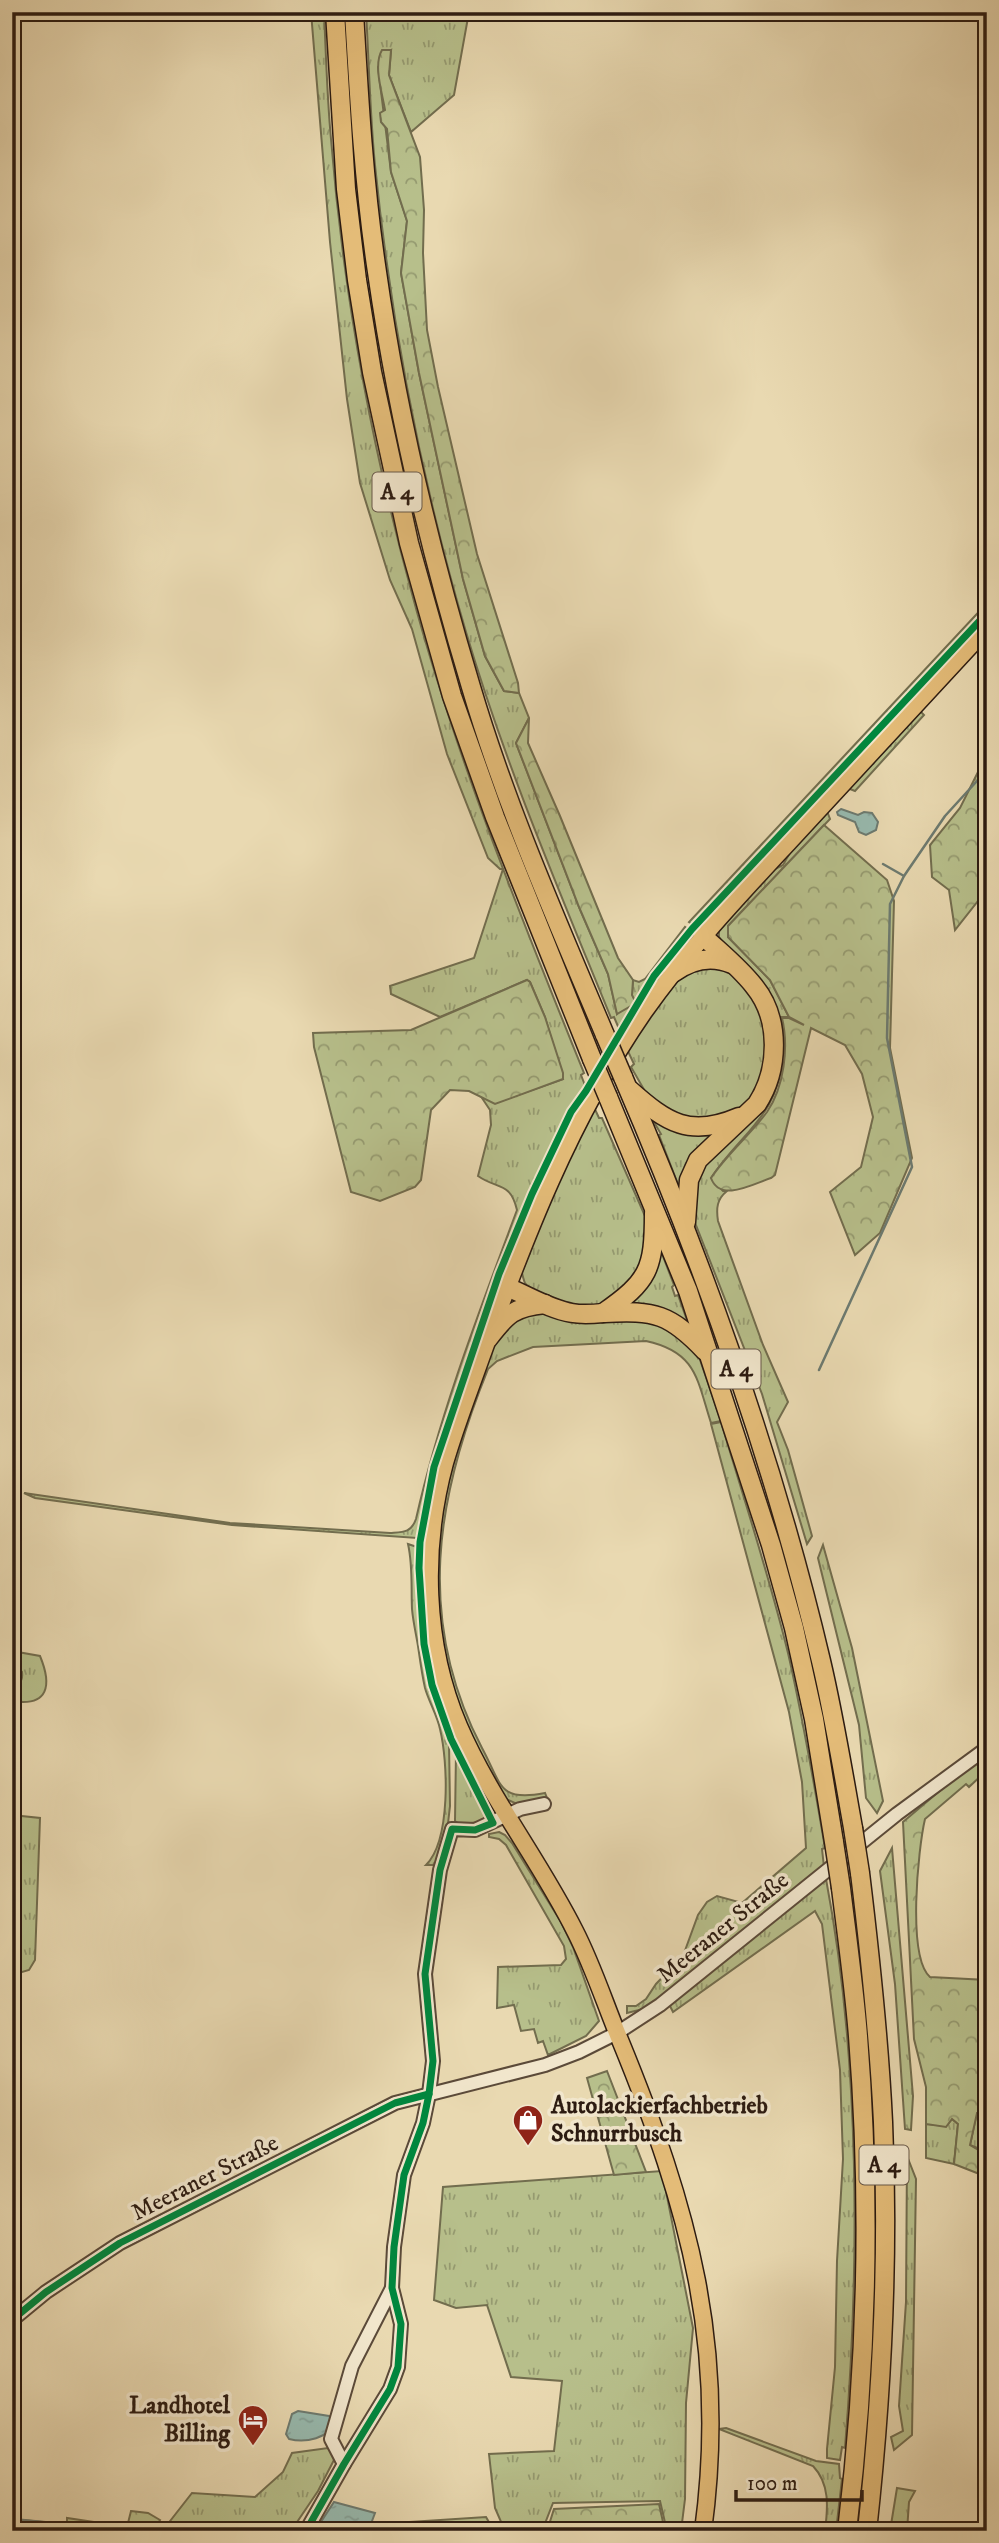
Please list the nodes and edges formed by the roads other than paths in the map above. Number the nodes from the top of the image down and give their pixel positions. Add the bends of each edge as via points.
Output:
1 (335, 12) edge
2 (354, 12) edge
3 (987, 628) edge
4 (703, 936) junction
5 (734, 965) junction
6 (673, 973) junction
7 (625, 1082) junction
8 (749, 1113) junction
9 (654, 1206) junction
10 (687, 1233) junction
11 (507, 1287) junction
12 (545, 1304) junction
13 (603, 1313) junction
14 (488, 1339) junction
15 (710, 1356) junction
16 (987, 1748) edge
17 (544, 1804) dead end
18 (507, 1815) junction
19 (617, 2033) junction
20 (429, 2094) junction
21 (392, 2288) junction
22 (12, 2320) edge
23 (344, 2464) junction
24 (306, 2531) edge
25 (704, 2531) edge
26 (847, 2531) edge
27 (867, 2531) edge

1 - 9 highway, A 4, bridge via 345,189 356,280 409,542 452,696 495,817
2 - 7 highway, A 4, bridge via 377,270 417,489 471,690 516,818
3 - 4 main road
4 - 5 highway
4 - 6 main road
5 - 6 highway via 702,960
5 - 8 highway via 756,988 774,1033 768,1082
6 - 11 main road via 642,1014 579,1121
7 - 8 highway via 655,1112 679,1125 701,1128
7 - 10 highway, A 4
8 - 10 highway via 698,1160 689,1180
9 - 13 highway via 648,1271 638,1286
9 - 15 highway, A 4
10 - 27 highway, A 4, bridge via 780,1506 822,1663 860,1872 873,1975 883,2135 884,2301
11 - 12 highway
11 - 14 main road
12 - 13 highway via 571,1313
12 - 14 highway via 523,1306 508,1315
13 - 15 highway via 645,1312 665,1318
14 - 18 main road via 445,1463 431,1542 431,1606 443,1680 458,1724
15 - 26 highway, A 4, bridge via 793,1629 820,1753 841,1888 858,2037 863,2141 864,2298
16 - 19 street, Meeraner Straße via 897,1814 660,2005
17 - 18 street
18 - 19 main road via 577,1934
18 - 20 street via 475,1830 452,1829 440,1870 425,1974 433,2061
19 - 20 street, Meeraner Straße via 545,2065
19 - 25 main road via 669,2166 704,2313 711,2405
20 - 21 street via 404,2175
20 - 22 street, Meeraner Straße via 395,2103 120,2244
21 - 23 street via 401,2324 398,2367 390,2389
21 - 23 street via 352,2366 331,2439
23 - 24 street

